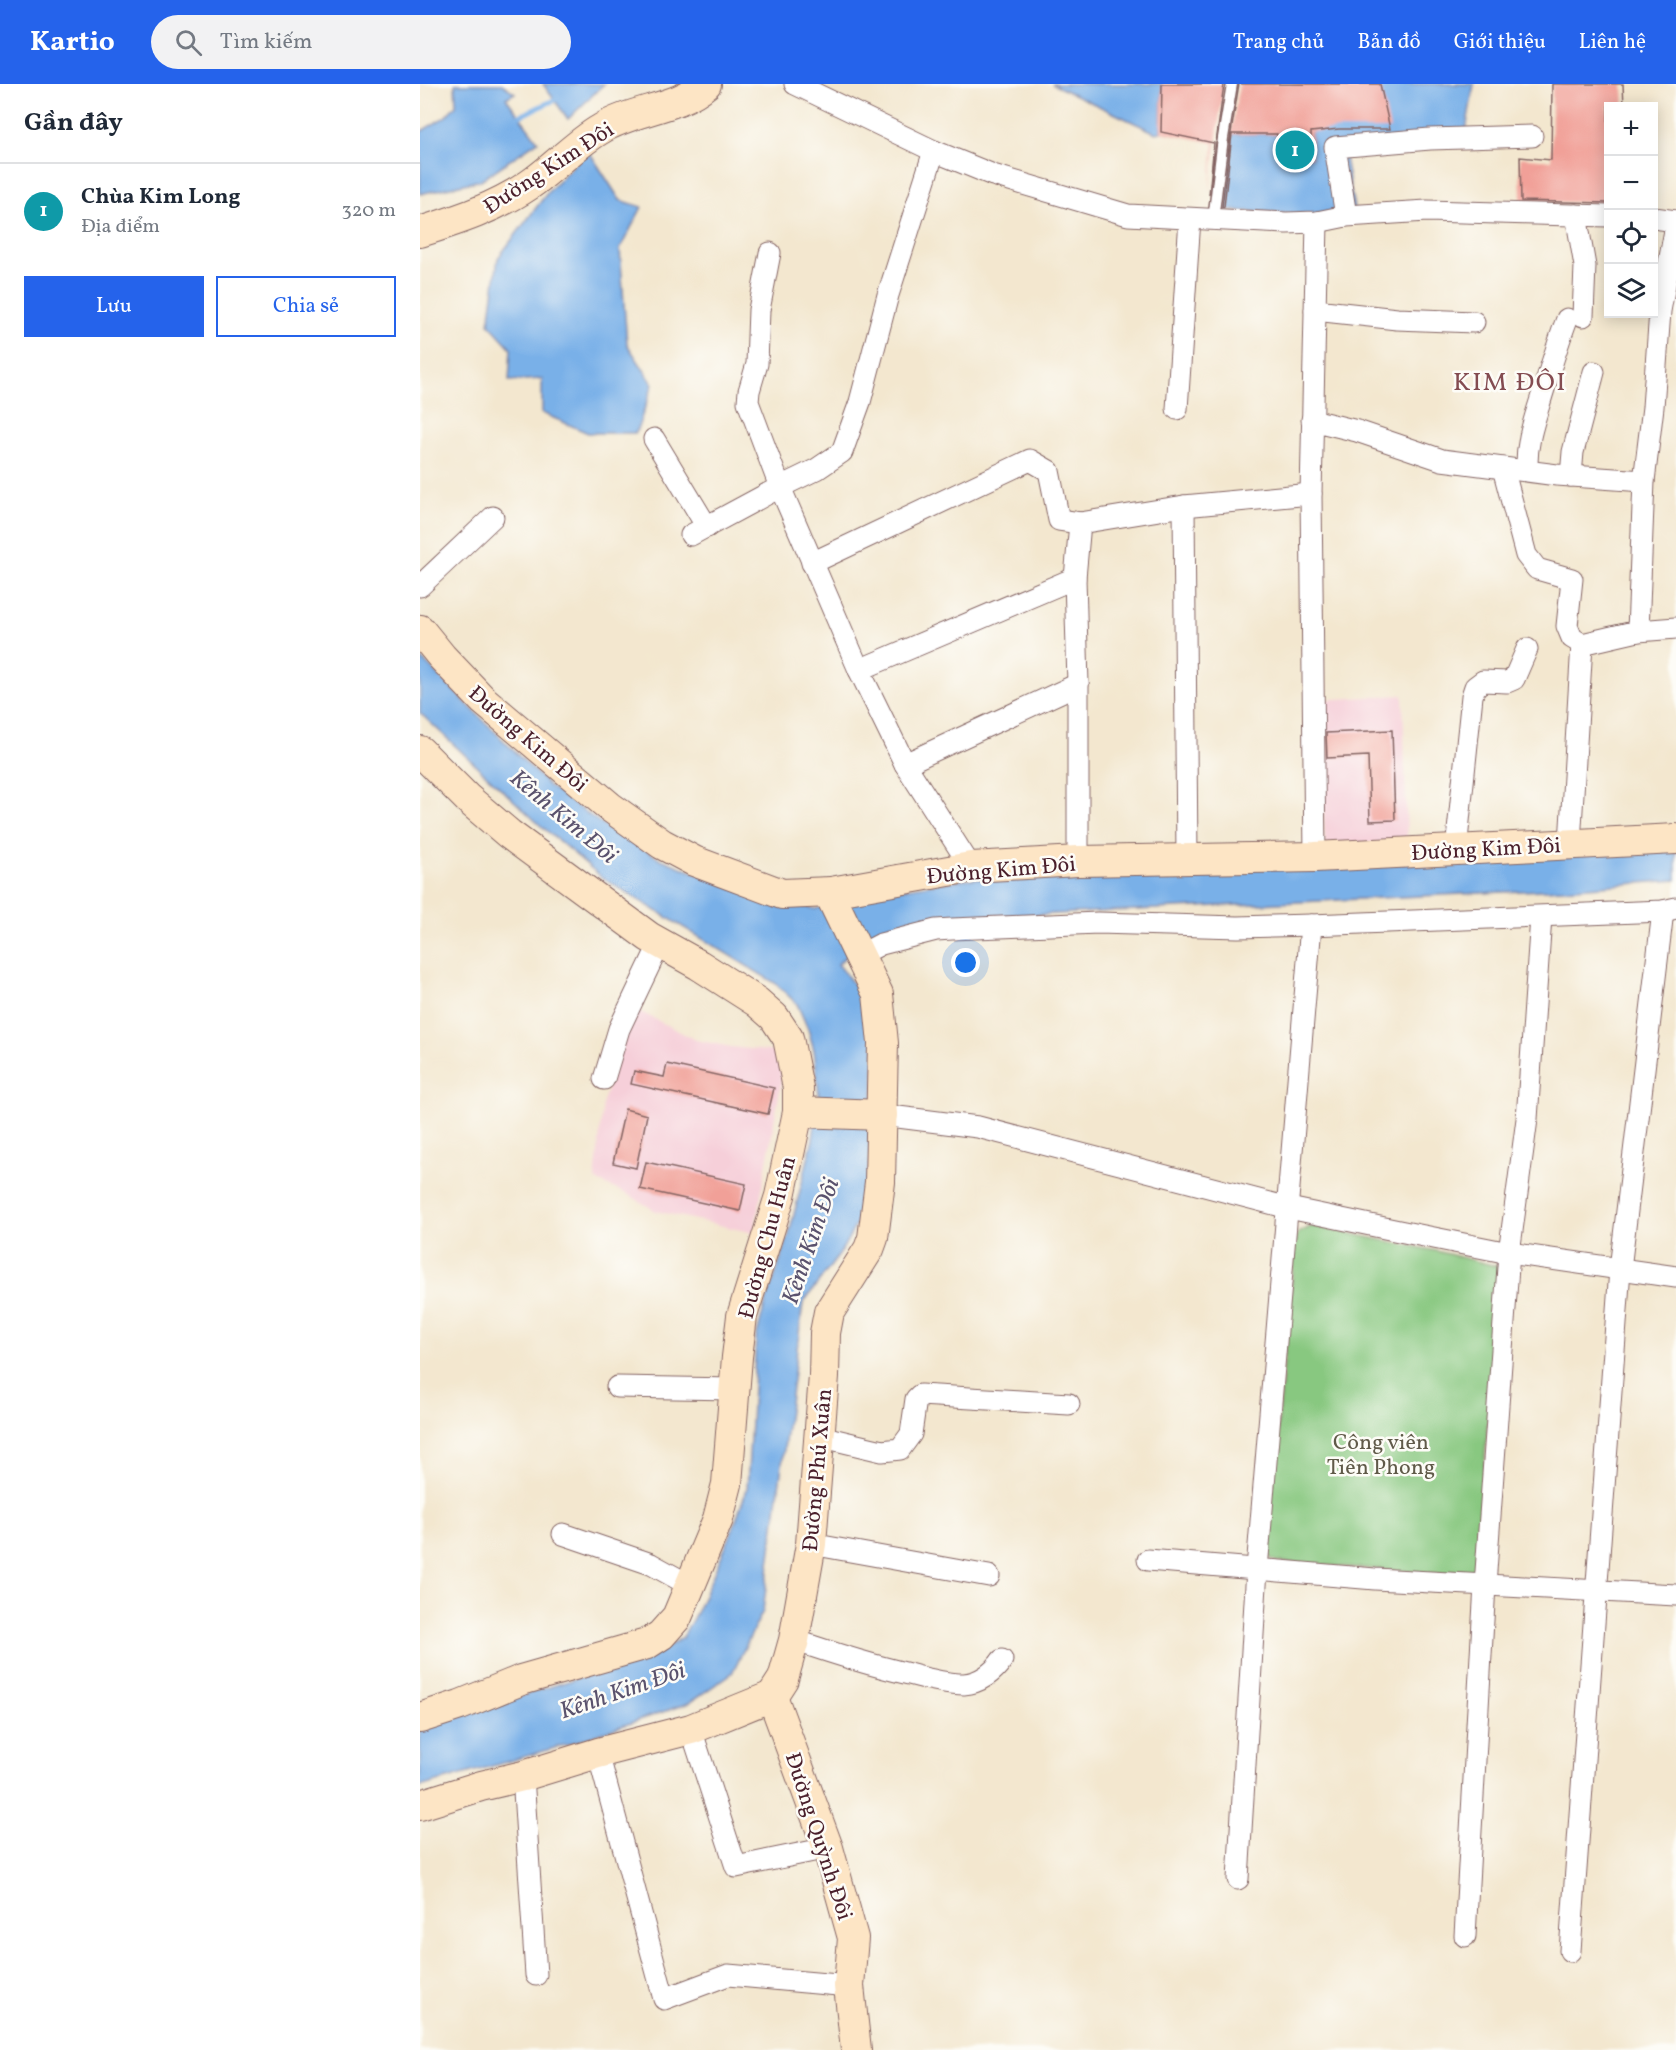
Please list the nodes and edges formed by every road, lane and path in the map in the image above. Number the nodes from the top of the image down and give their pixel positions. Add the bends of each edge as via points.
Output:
1 (706, 84) edge
2 (795, 84) edge
3 (1232, 84) edge
4 (1532, 136) dead end
5 (934, 151) junction
6 (1576, 215) junction
7 (1346, 216) junction
8 (1604, 216) edge
9 (1190, 219) junction
10 (1658, 219) edge
11 (1213, 220) junction
12 (1317, 222) junction
13 (1676, 223) edge
14 (420, 232) edge
15 (770, 254) dead end
16 (1315, 310) junction
17 (1474, 322) dead end
18 (1594, 372) dead end
19 (1177, 409) dead end
20 (1312, 420) junction
21 (654, 439) dead end
22 (1503, 468) junction
23 (1527, 470) junction
24 (1571, 476) junction
25 (1644, 481) junction
26 (780, 487) junction
27 (1311, 494) junction
28 (1184, 506) junction
29 (493, 518) dead end
30 (1080, 524) junction
31 (812, 563) junction
32 (1075, 578) junction
33 (420, 586) edge
34 (1676, 628) edge
35 (420, 630) edge
36 (1638, 631) junction
37 (1582, 644) junction
38 (1527, 649) dead end
39 (859, 670) junction
40 (1078, 684) junction
41 (420, 751) edge
42 (905, 764) junction
43 (1676, 839) edge
44 (1570, 843) junction
45 (1456, 850) junction
46 (1315, 857) junction
47 (1187, 859) junction
48 (1078, 861) junction
49 (971, 867) junction
50 (833, 897) junction
51 (1670, 910) edge
52 (1541, 917) junction
53 (1311, 925) junction
54 (660, 943) junction
55 (860, 955) junction
56 (604, 1079) dead end
57 (798, 1112) junction
58 (882, 1115) junction
59 (1288, 1208) junction
60 (1509, 1253) junction
61 (1620, 1269) junction
62 (1676, 1276) edge
63 (617, 1387) dead end
64 (734, 1389) junction
65 (1070, 1404) dead end
66 (819, 1436) junction
67 (563, 1534) dead end
68 (811, 1544) junction
69 (1148, 1560) dead end
70 (1257, 1569) junction
71 (989, 1576) dead end
72 (1485, 1585) junction
73 (691, 1586) junction
74 (1598, 1591) junction
75 (1676, 1595) edge
76 (794, 1640) junction
77 (1002, 1660) dead end
78 (772, 1696) junction
79 (420, 1718) edge
80 (691, 1729) junction
81 (598, 1753) junction
82 (524, 1776) junction
83 (420, 1805) edge
84 (828, 1848) junction
85 (1238, 1879) dead end
86 (1465, 1936) dead end
87 (1570, 1951) dead end
88 (536, 1975) dead end
89 (849, 1986) junction
90 (856, 2050) edge

1 - 14 street, Đường Kim Đôi via 681,98 603,128 502,202
2 - 5 street
3 - 11 lane
4 - 7 street via 1335,147
5 - 9 street via 993,175 1128,215
5 - 26 street via 842,452
6 - 7 street via 1427,211
6 - 8 street
6 - 23 street via 1585,266 1575,318 1550,362 1530,431
7 - 12 street
9 - 11 street
9 - 19 street
10 - 13 street
11 - 12 street
12 - 16 street
13 - 25 street via 1660,311
15 - 26 street via 759,310 757,364 748,402
16 - 17 street
16 - 20 street
18 - 24 street via 1573,452
20 - 22 street via 1358,431 1442,460
20 - 27 street
21 - 26 street via 699,531
22 - 23 street
22 - 37 street via 1526,555 1537,569 1572,579 1567,626 1572,638
23 - 24 street
24 - 25 street
25 - 36 street
26 - 31 street
27 - 28 street
27 - 46 street
28 - 30 street
28 - 47 street
29 - 33 street
30 - 31 street via 1059,520 1049,471 1030,460
30 - 32 street
31 - 39 street
32 - 39 street
32 - 40 street
34 - 36 street
35 - 50 street, Đường Kim Đôi via 483,700 589,790 662,844 694,861 782,894
36 - 37 street
37 - 44 street
38 - 45 street via 1514,679 1483,681 1475,687
39 - 42 street
40 - 42 street
40 - 48 street
41 - 54 street, Đường Chu Huân via 508,834
42 - 49 street
43 - 44 street, Đường Kim Đôi
44 - 45 street, Đường Kim Đôi
45 - 46 street, Đường Kim Đôi
46 - 47 street, Đường Kim Đôi
47 - 48 street, Đường Kim Đôi
48 - 49 street, Đường Kim Đôi
49 - 50 street, Đường Kim Đôi
50 - 55 street, Đường Phú Xuân
51 - 52 street
51 - 61 street
52 - 53 street
52 - 60 street via 1527,1119
53 - 55 street via 1098,923 936,930 881,944
53 - 59 street
54 - 56 street via 619,1029
54 - 57 street, Đường Chu Huân via 737,988 774,1017 788,1038 798,1088
55 - 58 street, Đường Phú Xuân via 878,994 883,1043
57 - 58 street
57 - 64 street, Đường Chu Huân via 780,1196 742,1316
58 - 59 street via 978,1127
58 - 66 street, Đường Phú Xuân via 873,1238 864,1260 829,1312
59 - 60 street
59 - 70 street
60 - 61 street
60 - 72 street
61 - 62 street
61 - 74 street
63 - 64 street
64 - 73 street, Đường Chu Huân via 727,1484 718,1519
65 - 66 street via 920,1395 911,1434 900,1449 882,1450
66 - 68 street, Đường Phú Xuân
67 - 73 street via 651,1564
68 - 71 street
68 - 76 street, Đường Phú Xuân
69 - 70 street
70 - 72 street
70 - 85 street
72 - 74 street
72 - 86 street
73 - 79 street, Đường Chu Huân via 677,1617 647,1644 521,1680
74 - 75 street
74 - 87 street
76 - 77 street via 865,1664 964,1684 979,1680
76 - 78 street, Đường Phú Xuân via 783,1679
78 - 80 street
78 - 84 street, Đường Quỳnh Đôi
80 - 81 street
80 - 84 street via 736,1868
81 - 82 street
81 - 89 street via 664,1999 728,1976
82 - 83 street
82 - 88 street
84 - 89 street, Đường Quỳnh Đôi via 853,1938
89 - 90 street, Đường Quỳnh Đôi

